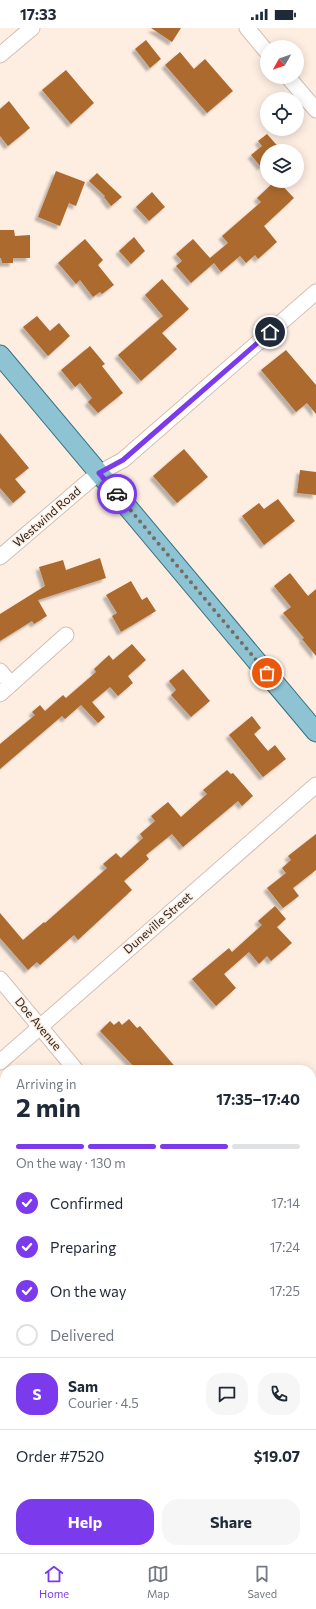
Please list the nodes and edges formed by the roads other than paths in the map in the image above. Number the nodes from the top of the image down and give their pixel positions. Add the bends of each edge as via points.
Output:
1 (32, 28) edge
2 (247, 28) edge
3 (260, 44) edge
4 (0, 55) edge
5 (294, 84) edge
6 (316, 110) edge
7 (316, 292) edge
8 (0, 355) edge
9 (99, 473) junction
10 (0, 557) edge
11 (66, 635) dead end
12 (0, 671) edge
13 (11, 684) junction
14 (0, 694) edge
15 (316, 732) edge
16 (316, 785) edge
17 (0, 979) edge
18 (40, 1026) junction
19 (0, 1062) edge
20 (72, 1065) edge

1 - 4 street
2 - 3 street
5 - 6 street
7 - 9 street, Westwind Road via 123,460
8 - 9 main road
9 - 10 street, Westwind Road
9 - 15 main road
11 - 13 street
12 - 13 street
13 - 14 street
16 - 18 street, Duneville Street
17 - 18 street, Doe Avenue
18 - 19 street, Duneville Street
18 - 20 street, Doe Avenue

